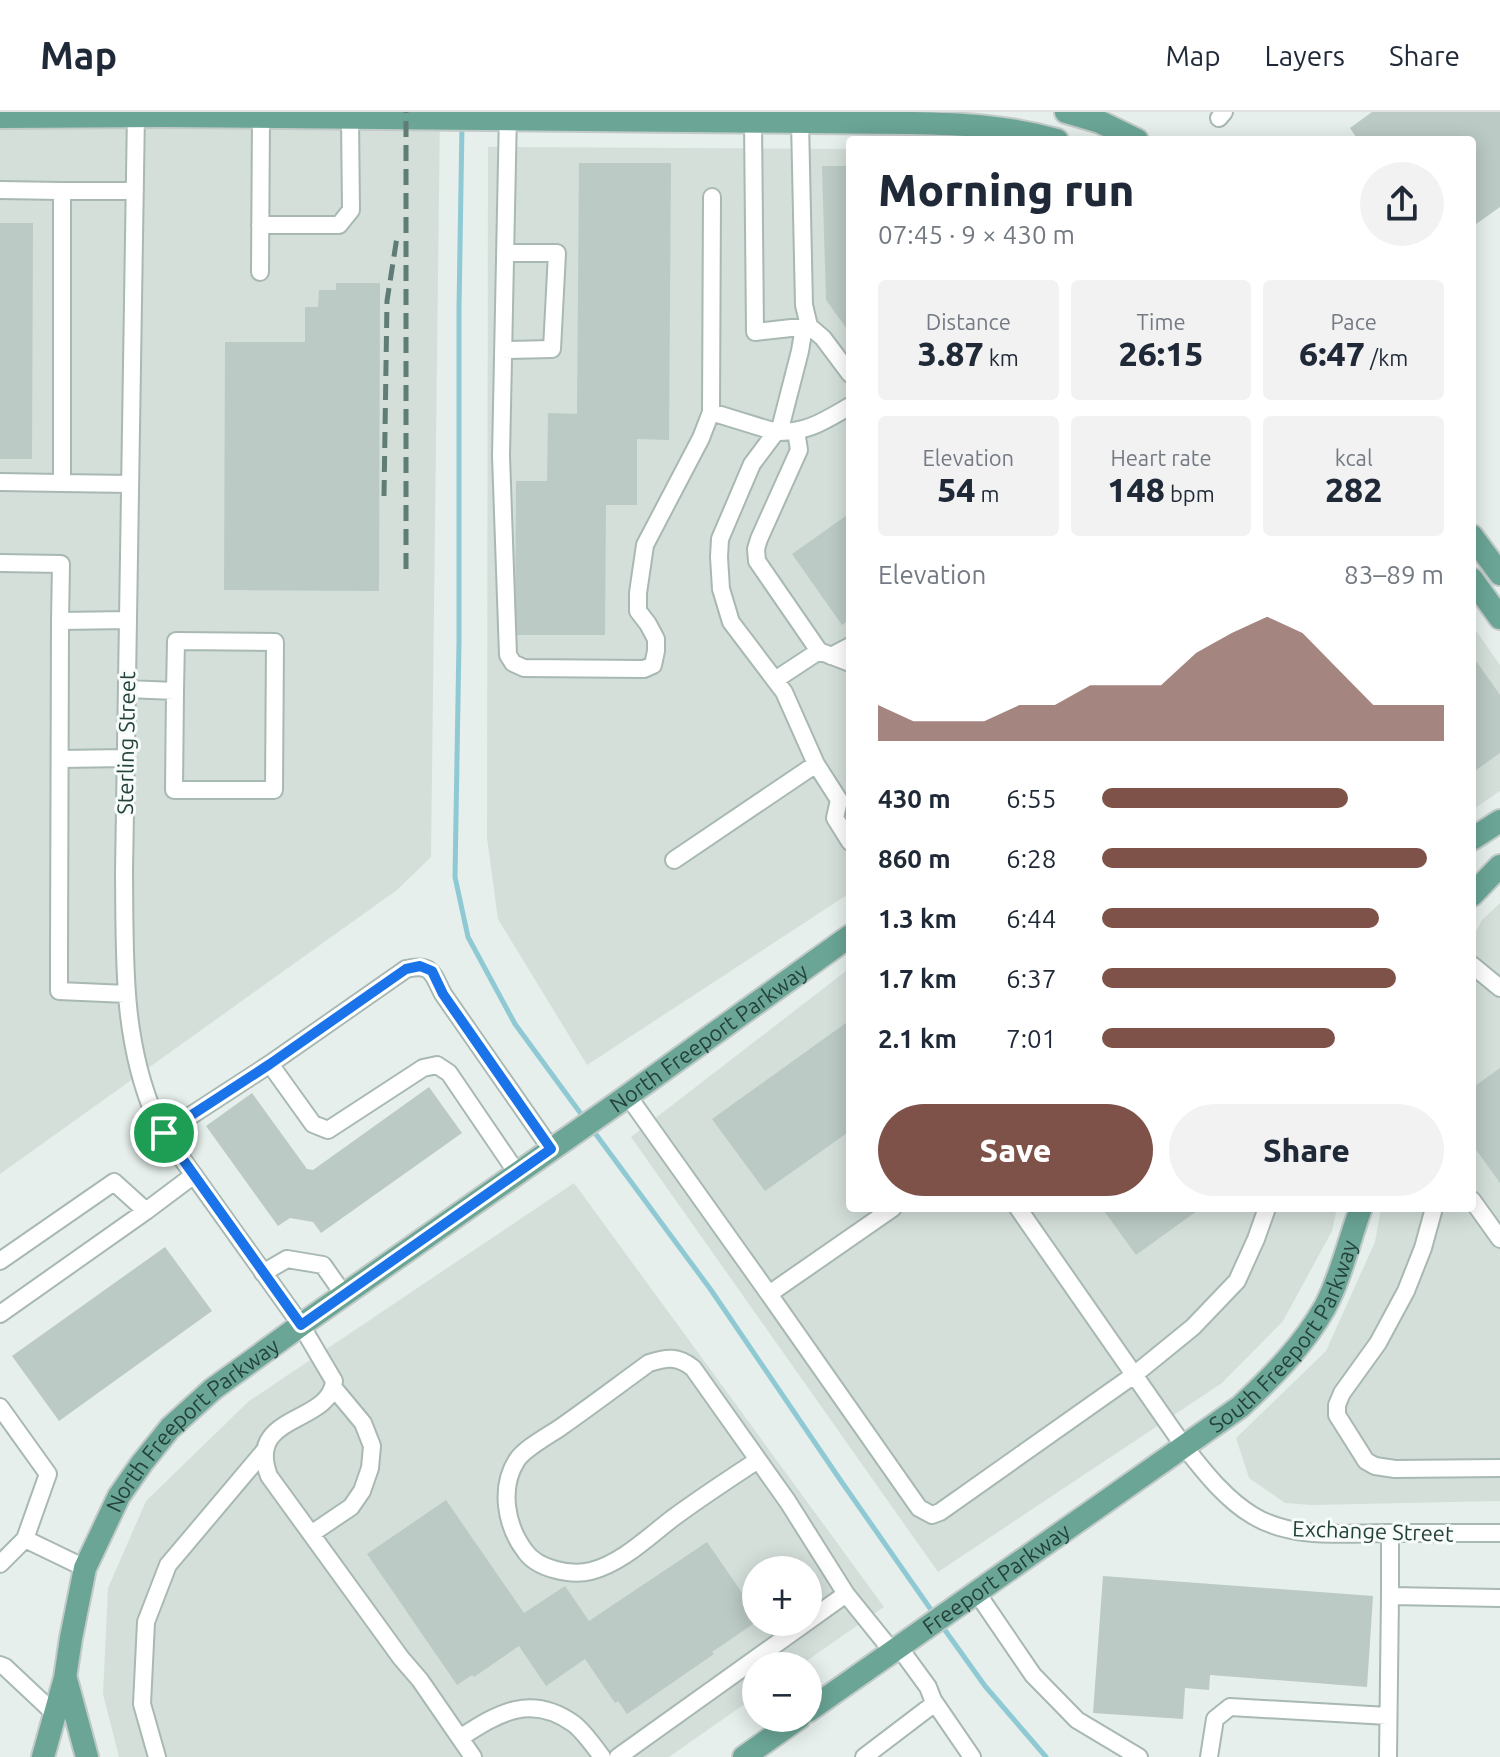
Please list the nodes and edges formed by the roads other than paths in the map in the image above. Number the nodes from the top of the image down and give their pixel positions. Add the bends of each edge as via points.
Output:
1 (1066, 112) edge
2 (136, 114) edge
3 (508, 116) edge
4 (0, 117) edge
5 (261, 117) junction
6 (350, 118) junction
7 (786, 118) edge
8 (753, 121) junction
9 (1043, 136) edge
10 (1129, 136) edge
11 (0, 190) edge
12 (62, 191) junction
13 (135, 191) junction
14 (712, 197) dead end
15 (260, 225) junction
16 (505, 253) junction
17 (260, 272) dead end
18 (809, 326) junction
19 (503, 350) junction
20 (846, 369) edge
21 (846, 408) edge
22 (711, 412) junction
23 (796, 431) junction
24 (776, 432) junction
25 (0, 482) edge
26 (62, 483) junction
27 (130, 484) junction
28 (1476, 541) edge
29 (0, 563) edge
30 (1500, 574) edge
31 (1476, 585) edge
32 (1500, 618) edge
33 (128, 620) junction
34 (60, 621) junction
35 (846, 647) edge
36 (825, 654) junction
37 (846, 662) edge
38 (775, 680) junction
39 (127, 689) junction
40 (175, 691) junction
41 (126, 758) junction
42 (60, 759) junction
43 (816, 764) junction
44 (844, 801) edge
45 (1500, 821) edge
46 (846, 836) edge
47 (1476, 836) edge
48 (674, 860) dead end
49 (1500, 866) edge
50 (1476, 891) edge
51 (846, 939) edge
52 (1476, 968) edge
53 (1500, 988) edge
54 (127, 994) junction
55 (270, 1064) junction
56 (623, 1099) junction
57 (164, 1133) junction
58 (551, 1149) junction
59 (517, 1173) junction
60 (194, 1175) junction
61 (1476, 1206) edge
62 (146, 1211) junction
63 (887, 1212) edge
64 (1021, 1212) edge
65 (1264, 1212) edge
66 (1360, 1212) edge
67 (1433, 1212) edge
68 (1500, 1239) edge
69 (0, 1261) edge
70 (263, 1273) junction
71 (769, 1294) junction
72 (344, 1295) junction
73 (0, 1314) edge
74 (301, 1325) junction
75 (1134, 1375) junction
76 (333, 1387) junction
77 (0, 1407) edge
78 (1183, 1445) junction
79 (265, 1450) junction
80 (758, 1460) junction
81 (1500, 1468) edge
82 (1390, 1533) junction
83 (1500, 1533) edge
84 (311, 1534) junction
85 (25, 1539) junction
86 (0, 1564) edge
87 (85, 1568) junction
88 (846, 1594) junction
89 (1390, 1596) junction
90 (969, 1598) junction
91 (1500, 1598) edge
92 (895, 1649) junction
93 (0, 1665) edge
94 (65, 1678) junction
95 (822, 1701) edge
96 (935, 1703) junction
97 (55, 1714) junction
98 (1388, 1716) junction
99 (779, 1732) edge
100 (460, 1738) junction
101 (43, 1757) edge
102 (87, 1757) edge
103 (157, 1757) edge
104 (473, 1757) edge
105 (602, 1757) edge
106 (618, 1757) edge
107 (744, 1757) edge
108 (864, 1757) edge
109 (972, 1757) edge
110 (1139, 1757) edge
111 (1209, 1757) edge
112 (1388, 1757) edge

1 - 10 main road
2 - 4 main road
2 - 5 main road
2 - 13 street, Sterling Street
3 - 6 main road
3 - 8 main road
3 - 16 street
5 - 6 main road
5 - 15 street
6 - 15 street via 351,210 339,225
7 - 8 main road
7 - 9 main road via 979,125
7 - 18 street
8 - 18 street via 755,332
11 - 12 street
12 - 13 street
12 - 26 street
13 - 27 street, Sterling Street
14 - 22 street
15 - 17 street
16 - 19 street
16 - 19 street via 557,253 552,349
18 - 20 street
18 - 24 street
19 - 22 street via 508,655 524,668 653,665 656,639 638,611 645,545
21 - 23 street
22 - 24 street
23 - 24 street
23 - 36 street via 799,450 759,539 757,561
24 - 38 street via 752,464 720,539 719,557 731,622
25 - 26 street
26 - 27 street
27 - 33 street, Sterling Street
28 - 30 main road
29 - 34 street via 61,564
31 - 32 main road
33 - 34 street
33 - 39 street, Sterling Street
34 - 42 street
35 - 36 street
36 - 37 street
36 - 38 street
38 - 43 street
39 - 40 street
39 - 41 street, Sterling Street
40 - 40 street via 174,790 274,790 275,642 176,641
41 - 42 street
41 - 54 street, Sterling Street
42 - 54 street via 59,991
43 - 44 street
43 - 48 street
44 - 46 street via 835,818
45 - 47 main road
49 - 50 main road
51 - 56 main road, North Freeport Parkway
52 - 53 street
54 - 57 street, Sterling Street via 137,1060
55 - 57 street
55 - 58 street via 406,969 420,966 432,971
55 - 59 street via 313,1124 328,1130 423,1068 437,1065 449,1073
56 - 58 main road, North Freeport Parkway
56 - 71 street
57 - 60 street, Sterling Street
58 - 59 main road, North Freeport Parkway
59 - 72 main road, North Freeport Parkway
60 - 62 street
60 - 70 street, Sterling Street
61 - 68 street
62 - 69 street via 114,1182
62 - 73 street
63 - 71 street
64 - 75 street, Exchange Street
65 - 75 street via 1237,1281 1193,1327
66 - 78 main road, South Freeport Parkway via 1325,1307 1294,1352 1240,1407
67 - 81 street via 1406,1291 1342,1393 1337,1415 1366,1461 1375,1466
70 - 72 street via 287,1259 323,1265
70 - 74 street, Sterling Street
71 - 75 street via 919,1508 932,1515
72 - 74 main road, North Freeport Parkway
74 - 76 street, Sterling Street
74 - 87 main road, North Freeport Parkway via 213,1389 170,1428 119,1496
75 - 78 street, Exchange Street
76 - 79 street via 329,1396 275,1432
76 - 84 street, Sterling Street via 363,1423 372,1446 370,1468 351,1507
77 - 85 street via 48,1474
78 - 82 street, Exchange Street via 1233,1502 1283,1529
78 - 90 main road, Freeport Parkway
79 - 84 street via 269,1476
79 - 103 street via 168,1565 146,1622 142,1704
80 - 80 street via 693,1368 684,1360 662,1359 519,1456 508,1482 509,1521 528,1555 545,1566 589,1572 620,1558
80 - 88 street
82 - 83 street, Exchange Street
82 - 89 street
84 - 100 street
85 - 86 street
85 - 87 street
87 - 94 main road, North Freeport Parkway
88 - 92 street
88 - 106 street
89 - 91 street
89 - 98 street
90 - 92 main road, Freeport Parkway
90 - 110 street via 1077,1720
92 - 95 main road, Freeport Parkway
92 - 96 street
93 - 97 street
94 - 97 main road
94 - 102 main road
96 - 108 street
96 - 109 street
97 - 101 main road
98 - 111 street via 1230,1707 1215,1719
98 - 112 street
99 - 107 main road
100 - 104 street
100 - 105 street via 512,1709 531,1707 575,1725

